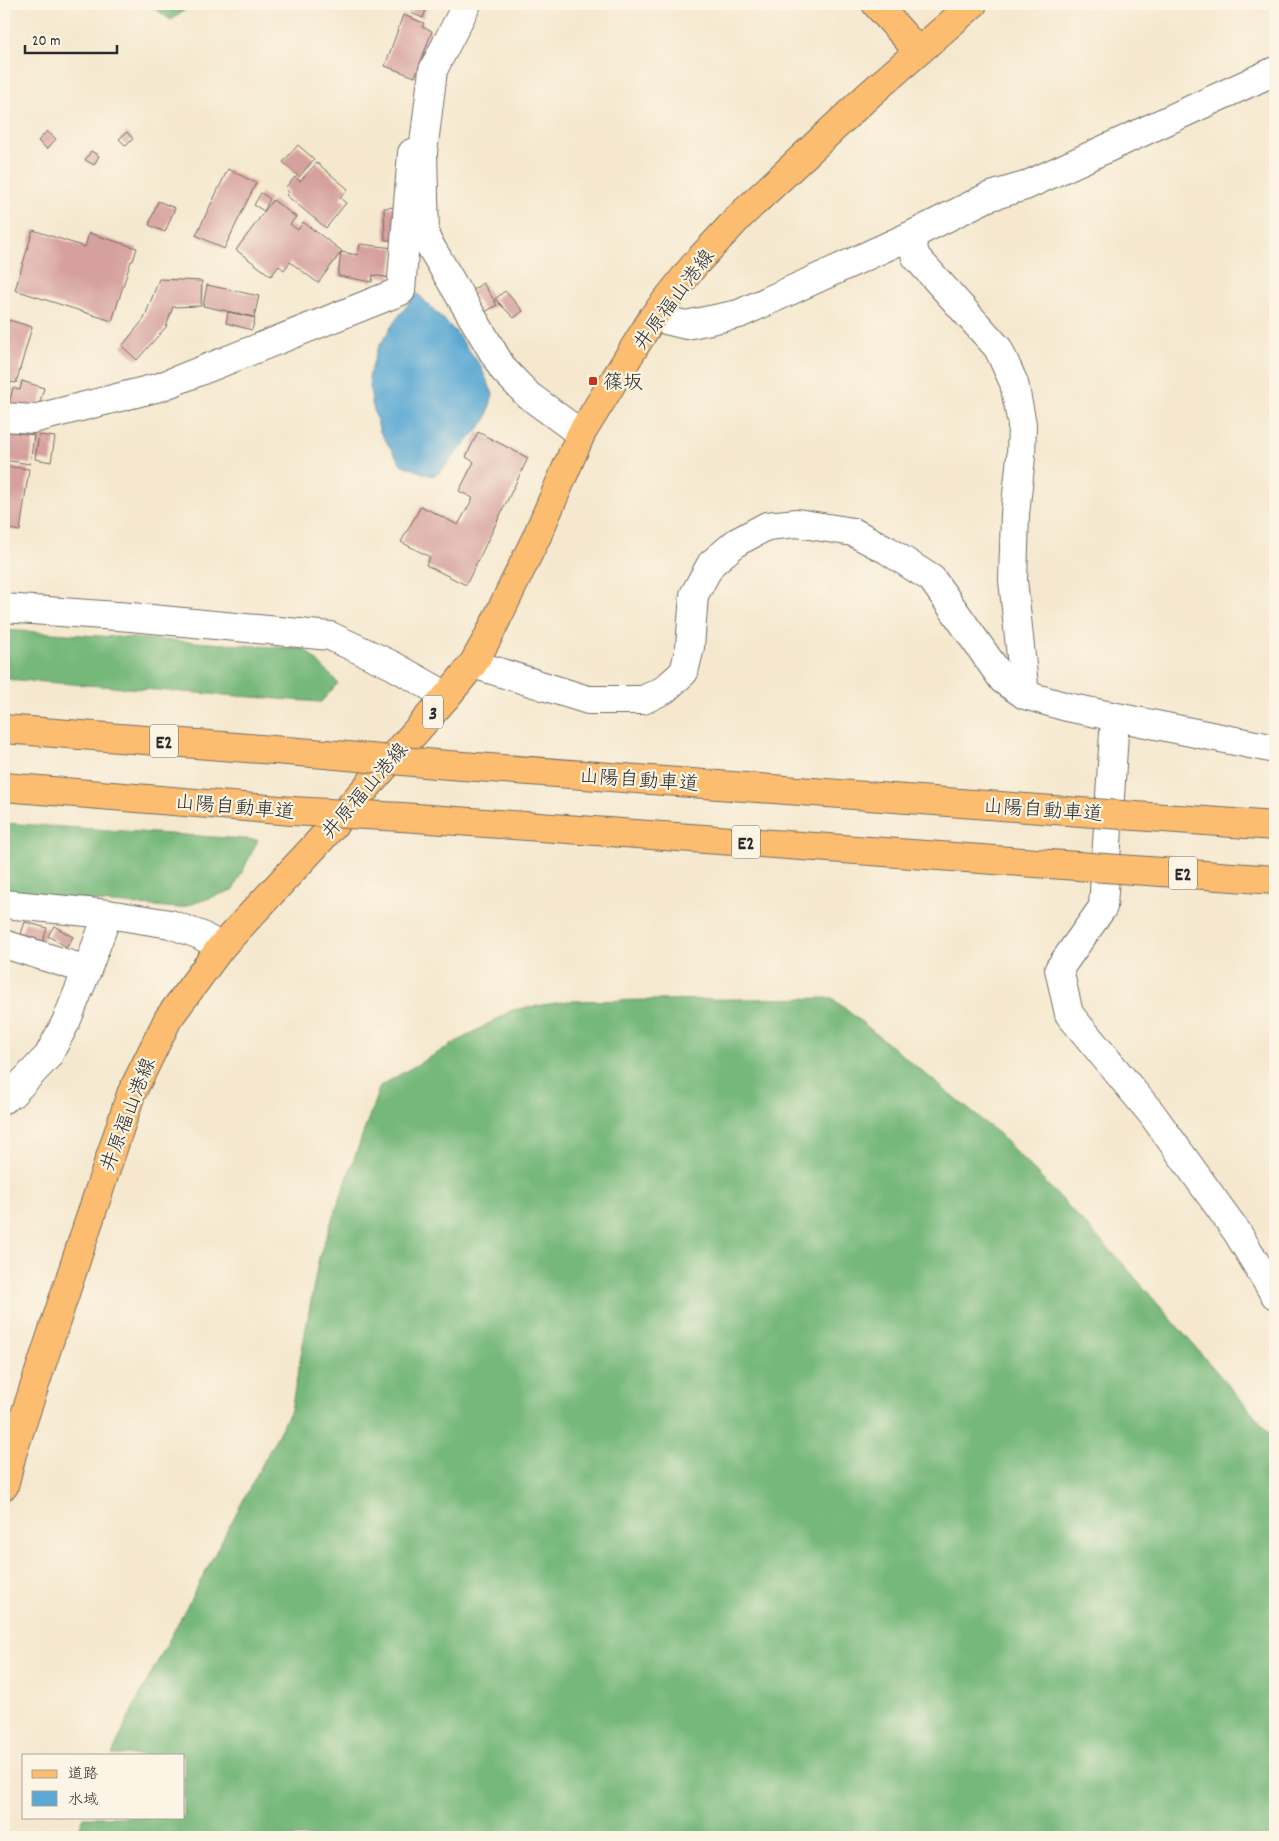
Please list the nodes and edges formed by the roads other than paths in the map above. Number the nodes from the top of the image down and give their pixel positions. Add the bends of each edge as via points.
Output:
1 (467, 4) edge
2 (876, 4) edge
3 (973, 4) edge
4 (918, 51) junction
5 (1275, 71) edge
6 (423, 152) junction
7 (910, 236) junction
8 (654, 317) junction
9 (4, 417) edge
10 (581, 434) junction
11 (4, 608) edge
12 (473, 664) junction
13 (1025, 695) junction
14 (447, 696) junction
15 (1115, 717) junction
16 (4, 729) edge
17 (1275, 749) edge
18 (4, 787) edge
19 (1275, 819) edge
20 (1185, 820) junction
21 (1275, 826) edge
22 (1275, 880) edge
23 (4, 904) edge
24 (108, 914) junction
25 (4, 944) edge
26 (221, 947) junction
27 (87, 970) junction
28 (4, 1099) edge
29 (1275, 1295) edge
30 (4, 1486) edge

1 - 6 street via 433,70
2 - 4 main road
3 - 4 main road, 井原福山港線 / 3
4 - 8 main road, 井原福山港線 / 3 via 741,215 696,263
5 - 7 street via 1025,186 988,197
6 - 9 street via 412,153 402,291 160,387 33,419
6 - 10 street via 425,237 503,369 528,396
7 - 8 street via 739,314 686,325
7 - 13 street via 916,257 998,348 1014,383 1022,424 1022,457 1015,514 1013,580
8 - 10 main road, 井原福山港線 / 3
10 - 12 main road, 井原福山港線 / 3 via 537,536
11 - 14 street via 330,636
12 - 13 street via 588,700 642,700 650,697 664,690 684,672 690,647 694,595 712,564 737,542 767,526 797,523 853,532 932,578 1003,680
12 - 14 main road, 井原福山港線 / 3
13 - 15 street
14 - 26 main road, 井原福山港線 / 3
15 - 17 street
15 - 29 street via 1103,906 1059,969 1069,1014 1152,1114 1237,1232
16 - 20 main road, 山陽自動車道 / E2, bridge
18 - 22 main road, 山陽自動車道 / E2, bridge via 292,811
19 - 20 main road, bridge
20 - 21 main road, 山陽自動車道, bridge
23 - 24 street
24 - 26 street via 170,924
24 - 27 street
25 - 27 street
26 - 30 main road, 井原福山港線 / 3 via 168,1019 131,1094
27 - 28 street via 48,1056

